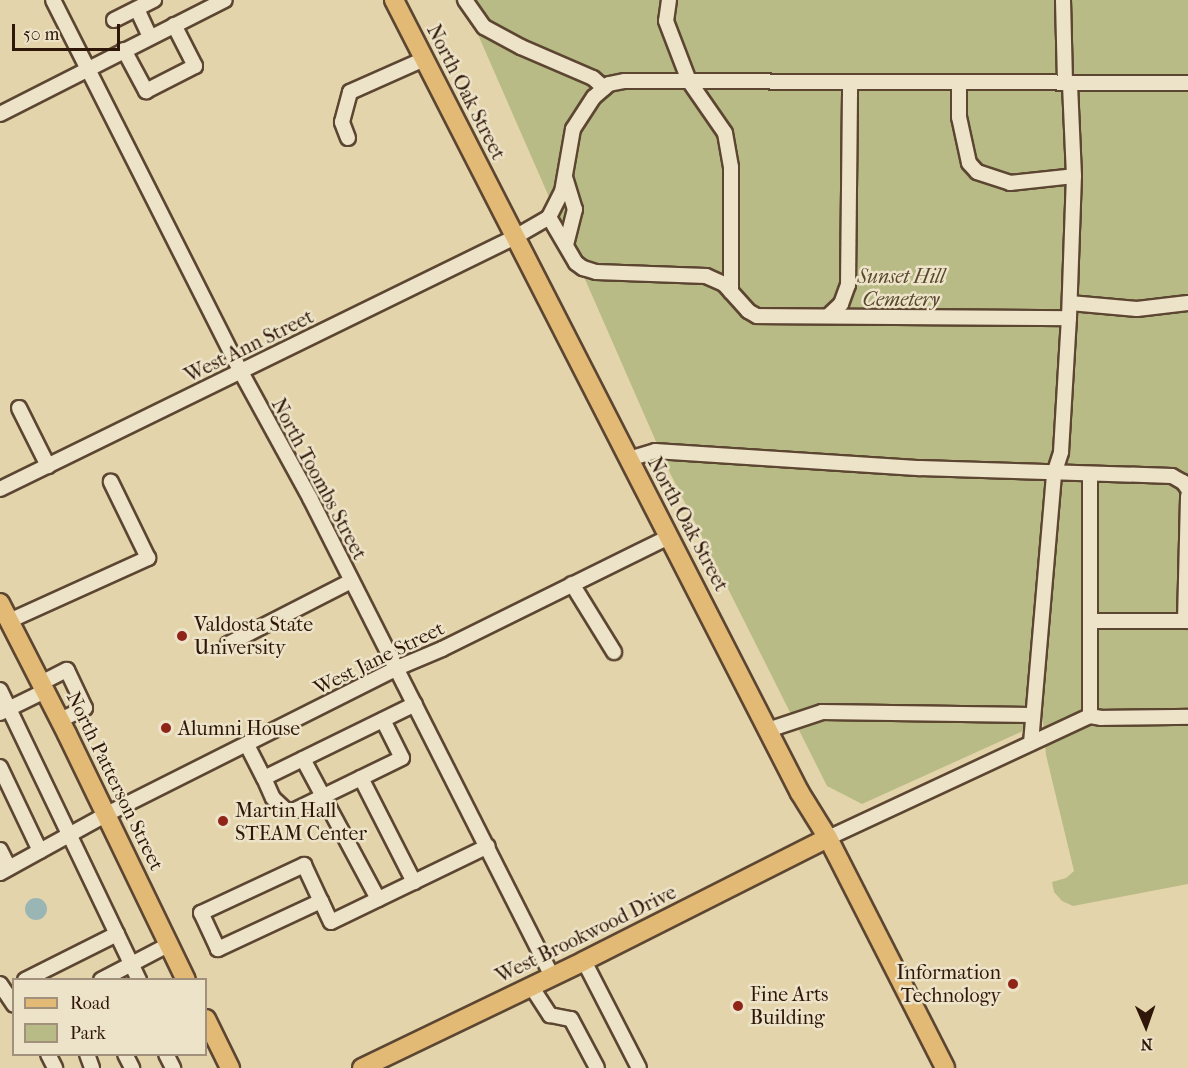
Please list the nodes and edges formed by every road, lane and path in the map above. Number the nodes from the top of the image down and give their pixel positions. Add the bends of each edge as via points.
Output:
1 (53, 0) edge
2 (154, 0) edge
3 (225, 0) edge
4 (394, 0) edge
5 (465, 0) edge
6 (669, 0) edge
7 (1063, 0) edge
8 (137, 9) junction
9 (114, 20) dead end
10 (174, 25) junction
11 (150, 37) junction
12 (124, 50) junction
13 (424, 59) junction
14 (88, 68) junction
15 (689, 81) junction
16 (850, 83) junction
17 (959, 83) junction
18 (1067, 83) junction
19 (1188, 83) edge
20 (604, 88) junction
21 (0, 114) edge
22 (348, 138) dead end
23 (1074, 176) junction
24 (565, 177) junction
25 (549, 217) junction
26 (515, 237) junction
27 (566, 244) junction
28 (730, 292) junction
29 (1070, 303) junction
30 (1188, 303) edge
31 (828, 316) junction
32 (1069, 318) junction
33 (241, 372) junction
34 (19, 408) dead end
35 (629, 459) junction
36 (48, 465) junction
37 (1054, 474) junction
38 (1090, 475) junction
39 (111, 482) dead end
40 (0, 489) edge
41 (1188, 489) edge
42 (1188, 496) edge
43 (669, 537) junction
44 (351, 581) junction
45 (572, 584) junction
46 (0, 603) edge
47 (9, 621) junction
48 (1090, 621) junction
49 (1187, 621) edge
50 (228, 644) dead end
51 (614, 652) dead end
52 (397, 668) junction
53 (43, 687) junction
54 (0, 690) edge
55 (415, 704) junction
56 (5, 711) edge
57 (1031, 715) junction
58 (1090, 716) junction
59 (1188, 717) edge
60 (60, 720) junction
61 (383, 720) junction
62 (768, 730) junction
63 (1031, 743) junction
64 (247, 745) junction
65 (303, 759) junction
66 (0, 767) edge
67 (264, 778) junction
68 (361, 778) junction
69 (323, 796) junction
70 (107, 814) junction
71 (72, 834) junction
72 (828, 838) junction
73 (488, 846) junction
74 (0, 850) edge
75 (40, 851) junction
76 (4, 870) edge
77 (414, 882) junction
78 (378, 899) junction
79 (321, 901) junction
80 (117, 934) junction
81 (170, 944) junction
82 (584, 961) junction
83 (132, 964) junction
84 (552, 976) junction
85 (29, 978) edge
86 (105, 978) edge
87 (138, 978) edge
88 (185, 978) edge
89 (531, 987) junction
90 (207, 1022) edge
91 (230, 1068) edge
92 (362, 1068) edge
93 (597, 1068) edge
94 (639, 1068) edge
95 (945, 1068) edge

1 - 14 street, North Toombs Street
2 - 8 street
3 - 10 street
4 - 13 main road, North Oak Street
5 - 20 street via 483,27 593,78
6 - 15 street via 666,21
7 - 18 street
8 - 9 street
8 - 11 street
10 - 11 street
10 - 12 street via 195,66 146,91
11 - 12 street
12 - 14 street
13 - 22 street via 351,92 342,122
13 - 26 main road, North Oak Street
14 - 21 street
14 - 33 street, North Toombs Street
15 - 16 street
15 - 20 street via 625,81
15 - 28 street via 725,133 731,167
16 - 17 street
16 - 31 street via 848,285 842,304
17 - 18 street
17 - 23 street via 959,117 969,163 977,172 1010,183
18 - 19 street
18 - 23 street
20 - 24 street via 573,129
23 - 29 street
24 - 25 street
24 - 27 street via 575,209
25 - 26 street, West Ann Street
25 - 27 street
26 - 33 street, West Ann Street
26 - 35 main road, North Oak Street
27 - 28 street via 576,262 596,272 706,276 724,284
28 - 31 street via 757,315
29 - 30 street via 1137,309
29 - 32 street
31 - 32 street
32 - 37 street via 1061,452
33 - 36 street, West Ann Street
33 - 44 street, North Toombs Street
34 - 36 street
35 - 37 street via 655,451
35 - 43 main road, North Oak Street
36 - 40 street, West Ann Street
37 - 38 street
37 - 57 street
38 - 41 street via 1172,476
38 - 48 street
39 - 47 street via 148,558
42 - 49 street
43 - 45 street, West Jane Street
43 - 62 main road, North Oak Street
44 - 50 street
44 - 52 street, North Toombs Street
45 - 51 street
45 - 52 street, West Jane Street
46 - 47 main road, North Patterson Street
47 - 53 main road, North Patterson Street
48 - 49 street
48 - 58 street
52 - 55 street, North Toombs Street
52 - 64 street, West Jane Street
53 - 56 street
53 - 60 main road, North Patterson Street
53 - 60 street via 67,670 85,708
54 - 56 street
55 - 61 street
55 - 73 street, North Toombs Street
56 - 71 street
57 - 62 street via 822,712
57 - 63 street
58 - 59 street
58 - 63 street
60 - 70 main road, North Patterson Street
61 - 65 street
61 - 68 street via 402,758
62 - 72 main road, North Oak Street
63 - 72 street
64 - 67 street
64 - 70 street, West Jane Street
65 - 67 street
65 - 69 street
66 - 75 street
67 - 69 street via 273,798 286,810 295,810
68 - 69 street
68 - 77 street
69 - 78 street
70 - 71 street, West Jane Street
70 - 81 main road, North Patterson Street
71 - 75 street, West Jane Street
71 - 80 street
72 - 82 main road, West Brookwood Drive
72 - 95 main road, North Oak Street
73 - 77 street
73 - 84 street, North Toombs Street
74 - 76 street
75 - 76 street, West Jane Street
77 - 78 street
78 - 79 street via 331,922
79 - 79 street via 218,949 201,914 304,865
80 - 83 street
80 - 85 street
81 - 83 street
81 - 88 main road, North Patterson Street
82 - 84 main road, West Brookwood Drive
82 - 94 street
83 - 86 street
83 - 87 street
84 - 89 main road, West Brookwood Drive
89 - 92 main road, West Brookwood Drive
89 - 93 street via 550,1015 571,1019
90 - 91 main road

